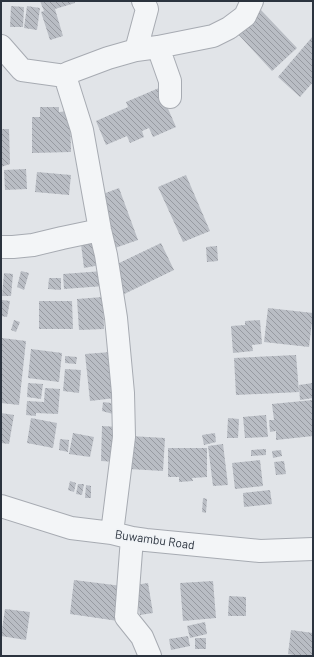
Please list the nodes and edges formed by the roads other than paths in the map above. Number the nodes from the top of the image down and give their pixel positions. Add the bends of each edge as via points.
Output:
1 (143, 1) edge
2 (252, 1) edge
3 (1, 46) edge
4 (158, 47) junction
5 (136, 50) junction
6 (65, 76) junction
7 (170, 97) dead end
8 (100, 230) junction
9 (1, 247) edge
10 (1, 506) edge
11 (122, 535) junction
12 (313, 549) edge
13 (150, 656) edge

1 - 5 street via 147,9
2 - 4 street via 245,16 213,36
3 - 6 street via 22,70
4 - 5 street
4 - 7 street via 170,81
5 - 6 street via 108,58
6 - 8 street via 82,130
8 - 9 street via 34,245
8 - 11 street via 116,318 123,393
10 - 11 street, Buwambu Road via 71,528
11 - 12 street, Buwambu Road via 260,551
11 - 13 street via 126,617 142,636

